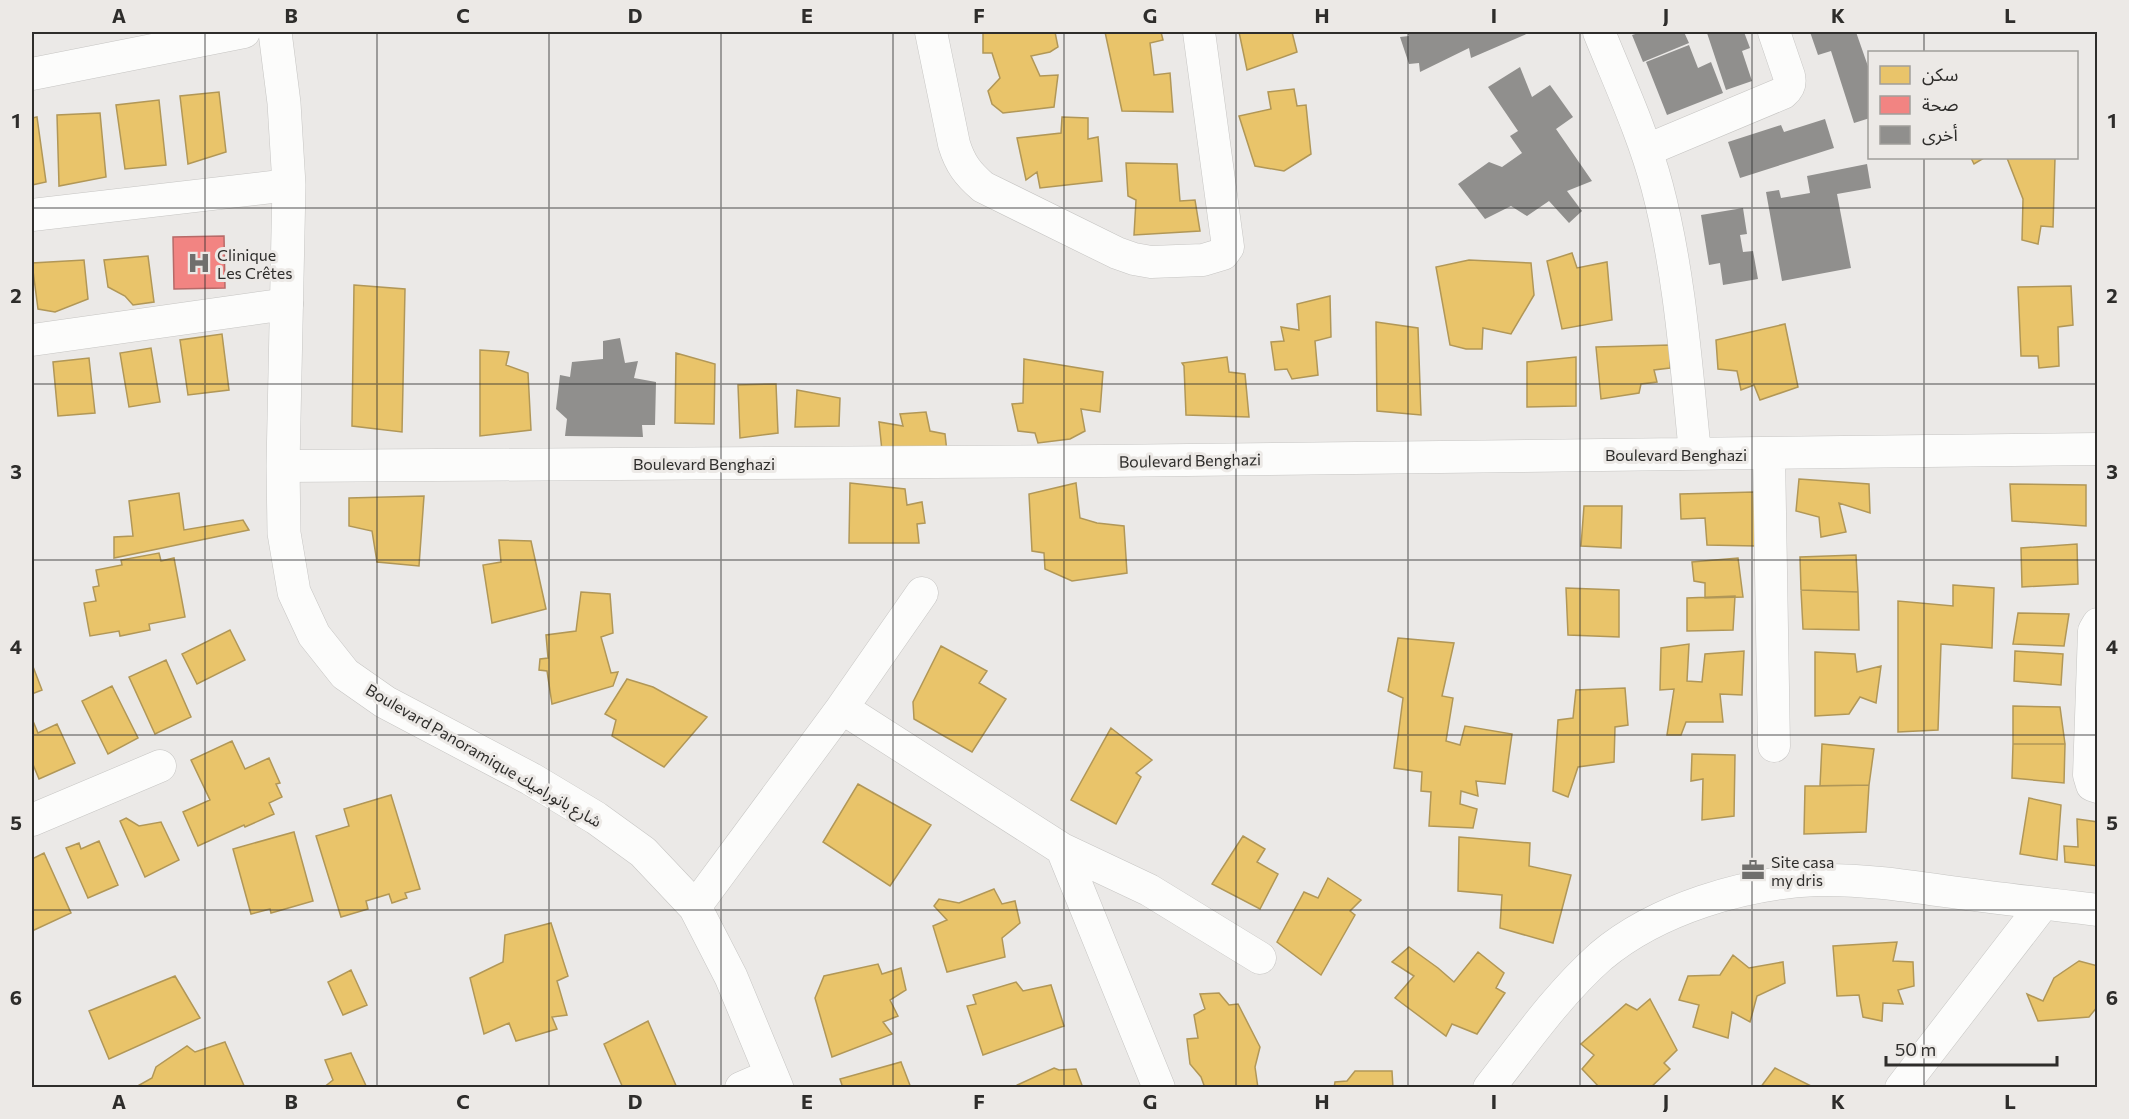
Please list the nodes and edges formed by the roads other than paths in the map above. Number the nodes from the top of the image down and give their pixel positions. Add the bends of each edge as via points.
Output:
1 (244, 32) edge
2 (275, 32) edge
3 (931, 32) edge
4 (1199, 32) edge
5 (1599, 32) edge
6 (1774, 32) edge
7 (32, 74) edge
8 (1647, 150) junction
9 (289, 185) junction
10 (32, 215) edge
11 (287, 304) junction
12 (32, 340) edge
13 (2097, 449) edge
14 (1695, 453) junction
15 (1769, 454) junction
16 (283, 466) junction
17 (922, 592) dead end
18 (2097, 624) edge
19 (842, 708) junction
20 (1774, 746) dead end
21 (160, 766) dead end
22 (2097, 787) edge
23 (32, 820) edge
24 (1062, 849) junction
25 (2043, 904) junction
26 (694, 907) junction
27 (2097, 910) edge
28 (1260, 958) dead end
29 (774, 1081) edge
30 (741, 1088) edge
31 (1159, 1088) edge
32 (1489, 1088) edge
33 (1901, 1088) edge

1 - 7 street
2 - 9 main road, Boulevard Panoramique شارع بانوراميك
3 - 4 street via 954,144 969,175 983,187 1117,253 1151,262 1203,260 1223,254 1228,247
5 - 8 street
6 - 8 street via 1790,82 1783,93
8 - 14 street via 1677,289
9 - 10 street
9 - 11 main road, Boulevard Panoramique شارع بانوراميك
11 - 12 street
11 - 16 main road, Boulevard Panoramique شارع بانوراميك
13 - 15 street, Boulevard Benghazi
14 - 15 street, Boulevard Benghazi
14 - 16 street, Boulevard Benghazi
15 - 20 street
16 - 26 main road, Boulevard Panoramique شارع بانوراميك via 284,533 294,592 314,635 345,674 385,702 486,754 596,818 643,852
17 - 19 street
18 - 22 street via 2089,775 2092,785
19 - 24 street
19 - 26 street
21 - 23 street
24 - 28 street via 1149,890
24 - 31 street
25 - 27 street
25 - 32 street via 1882,883 1818,880 1769,885 1679,909 1634,932 1569,986
25 - 33 street
26 - 29 main road, Boulevard Panoramique شارع بانوراميك via 731,977
29 - 30 street

